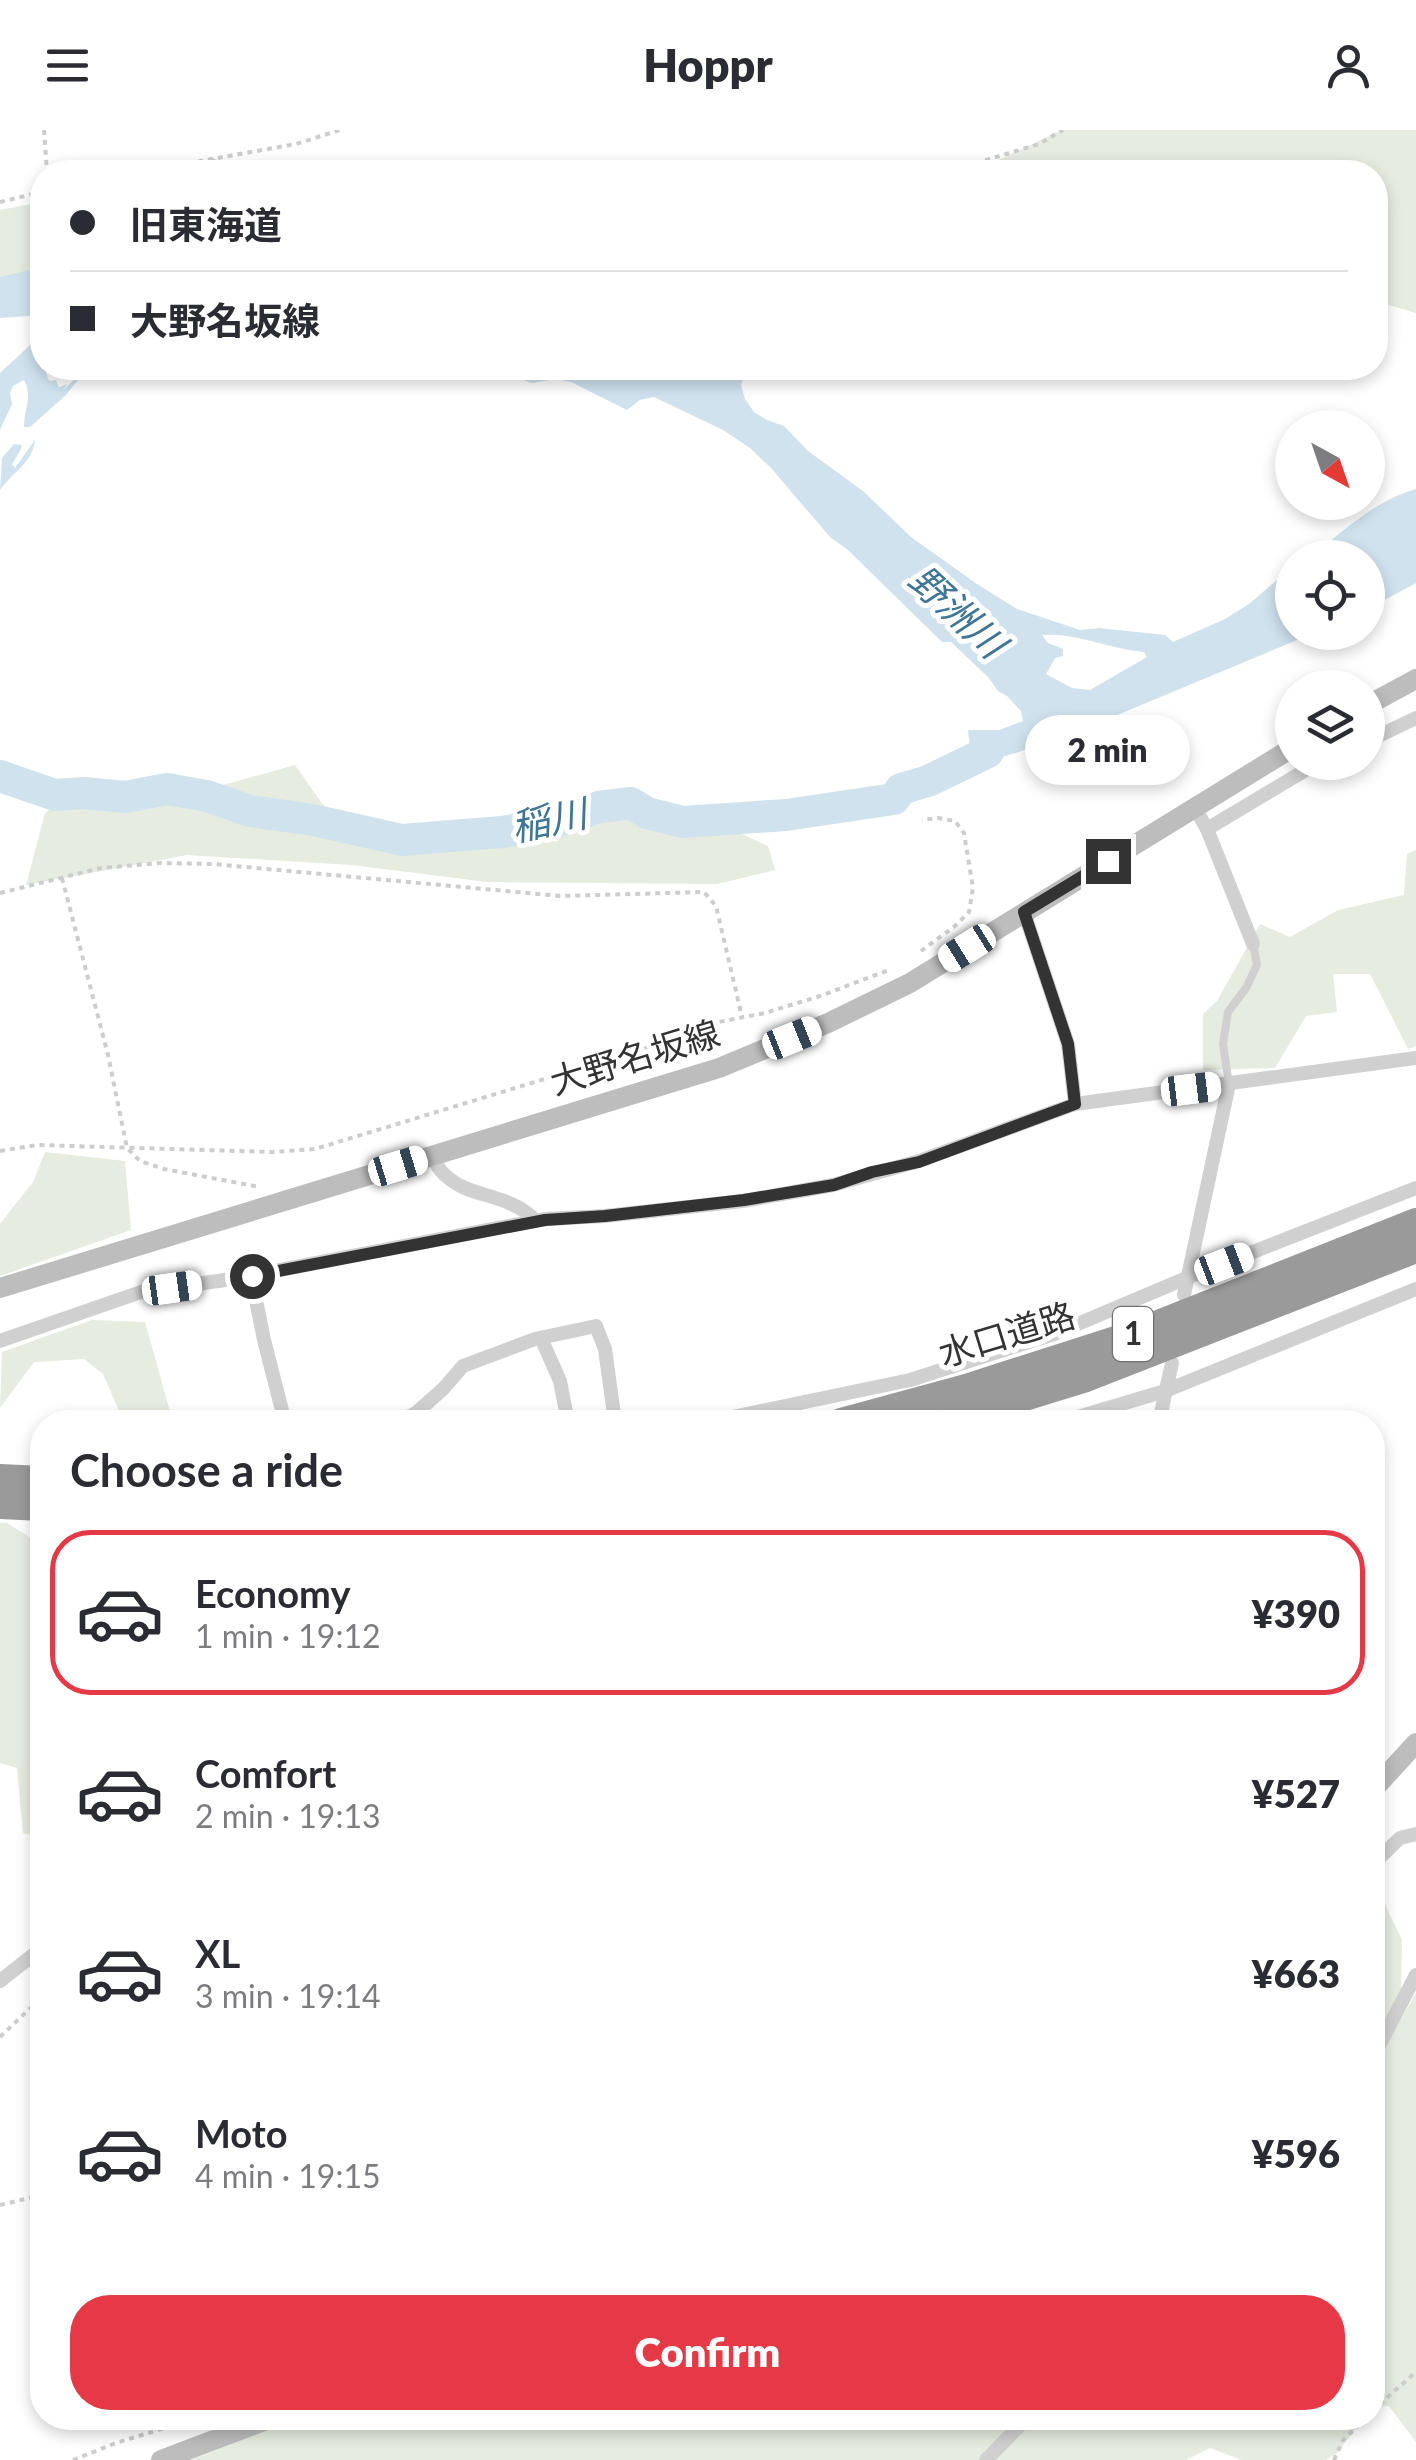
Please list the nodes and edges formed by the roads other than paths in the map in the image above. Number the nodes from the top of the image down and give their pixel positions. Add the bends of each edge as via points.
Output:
1 (1416, 678) edge
2 (1385, 695) edge
3 (1416, 718) edge
4 (1385, 733) edge
5 (1275, 759) edge
6 (1289, 780) edge
7 (1195, 808) junction
8 (1207, 829) junction
9 (1024, 912) junction
10 (1253, 944) joint
11 (1416, 1058) edge
12 (1229, 1084) junction
13 (1075, 1104) junction
14 (431, 1156) junction
15 (1416, 1188) edge
16 (536, 1222) junction
17 (1416, 1222) edge
18 (1416, 1249) edge
19 (252, 1276) junction
20 (1189, 1277) junction
21 (0, 1288) edge
22 (1416, 1289) edge
23 (1184, 1295) dead end
24 (541, 1338) junction
25 (0, 1341) edge
26 (1172, 1363) dead end
27 (1165, 1391) junction
28 (282, 1410) edge
29 (419, 1410) edge
30 (566, 1410) edge
31 (612, 1410) edge
32 (766, 1410) edge
33 (884, 1410) edge
34 (982, 1410) edge
35 (1102, 1410) edge
36 (1161, 1410) edge
37 (0, 1478) edge
38 (30, 1479) edge
39 (0, 1505) edge
40 (30, 1506) edge
41 (1416, 1743) edge
42 (1385, 1778) edge
43 (1416, 1834) edge
44 (1385, 1852) edge
45 (30, 1957) edge
46 (1416, 1976) edge
47 (0, 1981) edge
48 (1385, 2034) edge
49 (240, 2430) edge
50 (1015, 2430) edge
51 (161, 2460) edge
52 (986, 2460) edge

1 - 2 main road
3 - 4 street
5 - 7 main road, 大野名坂線
6 - 8 street
7 - 8 street
7 - 9 main road, 大野名坂線
8 - 10 street
9 - 13 street via 1068,1044
9 - 14 main road, 大野名坂線 via 910,984 719,1068
10 - 12 lane via 1257,966 1228,1012 1223,1044
11 - 12 street
12 - 13 street
12 - 20 street
13 - 16 street via 919,1162 834,1185
14 - 16 street via 463,1188 523,1208
14 - 21 main road, 大野名坂線
15 - 20 street
16 - 19 street
17 - 33 highway, 水口道路 / 1 via 1128,1336
18 - 34 highway, 水口道路 / 1 via 1086,1378
19 - 25 street via 142,1292
19 - 28 street
20 - 23 street
20 - 32 street via 1054,1334 910,1380
22 - 27 street
24 - 29 street via 463,1366
24 - 30 street
24 - 31 street via 596,1326
26 - 27 street
27 - 35 street
27 - 36 street
37 - 38 highway
39 - 40 highway
41 - 42 main road
43 - 44 street
45 - 47 street
46 - 48 street
49 - 51 main road
50 - 52 street

